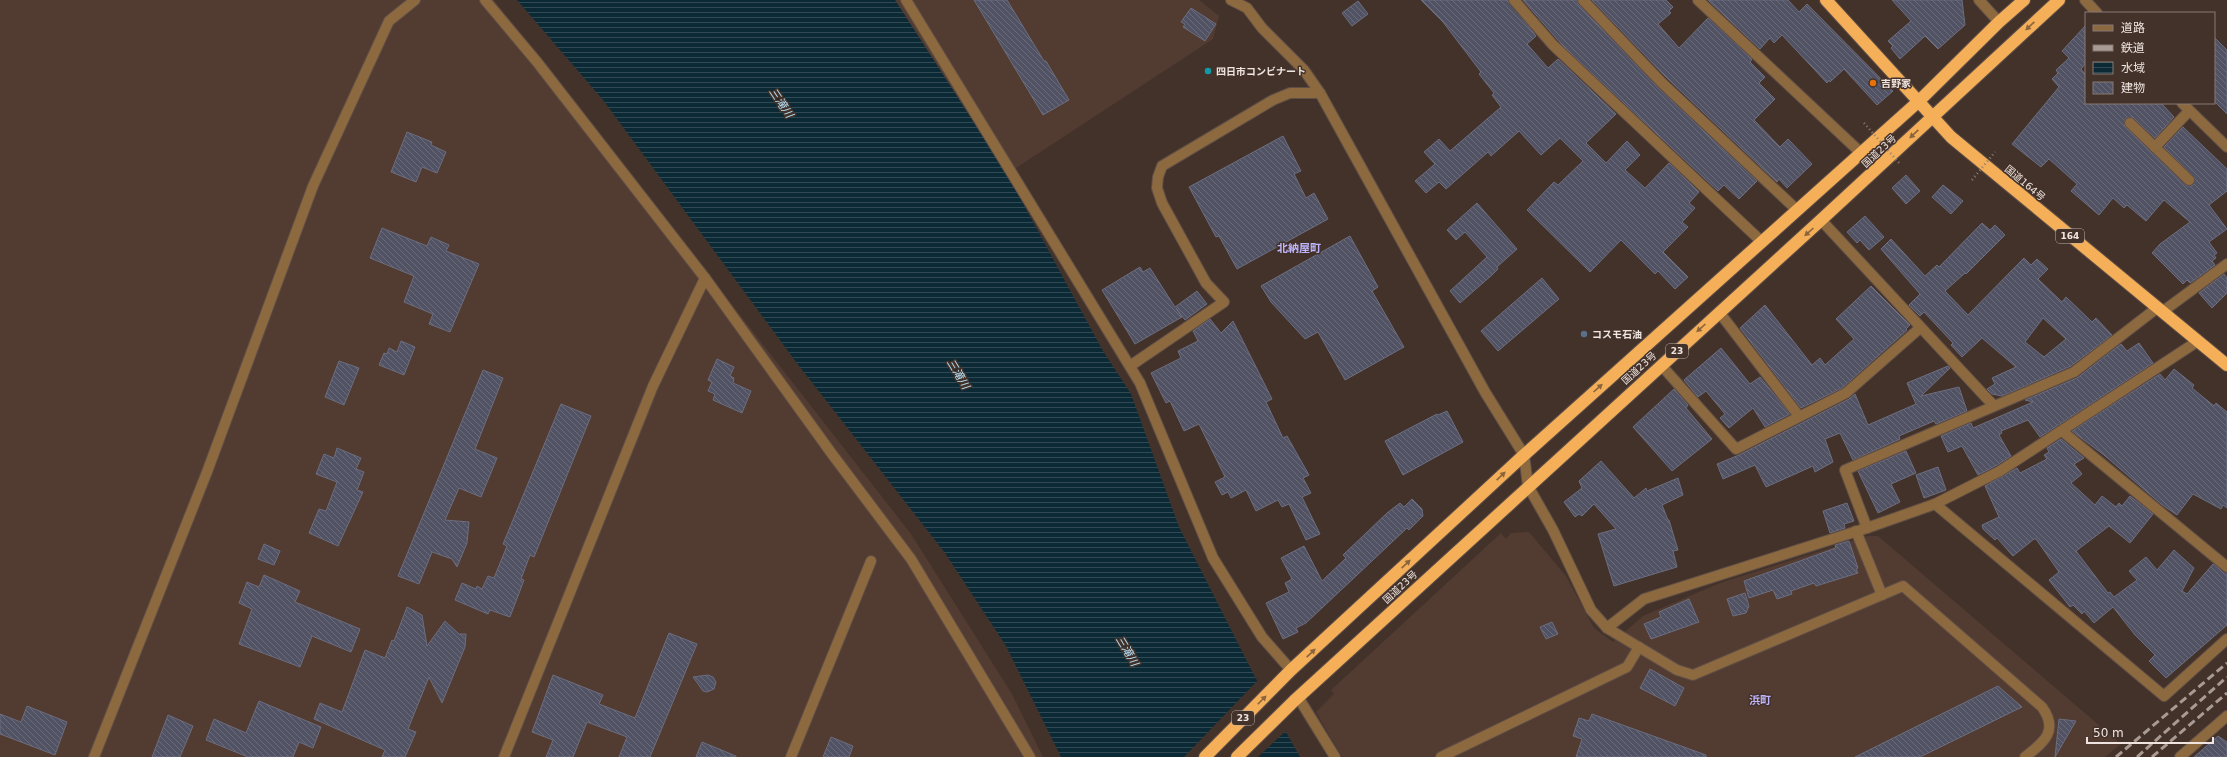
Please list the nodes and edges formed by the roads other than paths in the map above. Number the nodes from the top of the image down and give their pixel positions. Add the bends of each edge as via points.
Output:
1 (416, 0) edge
2 (485, 0) edge
3 (906, 0) edge
4 (1231, 0) edge
5 (1514, 0) edge
6 (1583, 0) edge
7 (1698, 0) edge
8 (1826, 0) edge
9 (1979, 0) edge
10 (2024, 0) edge
11 (2059, 0) edge
12 (2085, 0) edge
13 (1249, 4) edge
14 (2096, 12) edge
15 (1999, 22) junction
16 (1320, 93) junction
17 (1919, 101) junction
18 (2183, 104) edge
19 (2189, 111) junction
20 (1933, 116) junction
21 (2130, 123) dead end
22 (2155, 147) junction
23 (2227, 147) edge
24 (1860, 152) junction
25 (2189, 180) dead end
26 (1798, 210) junction
27 (1822, 220) junction
28 (1761, 241) junction
29 (2227, 264) edge
30 (705, 278) junction
31 (2159, 310) junction
32 (1719, 312) junction
33 (1920, 328) junction
34 (2198, 341) junction
35 (1661, 365) junction
36 (2227, 365) edge
37 (1130, 366) junction
38 (1994, 406) junction
39 (1799, 416) junction
40 (2062, 431) junction
41 (1524, 455) junction
42 (1528, 486) junction
43 (1935, 504) junction
44 (1867, 528) junction
45 (1856, 531) junction
46 (871, 561) dead end
47 (2227, 567) edge
48 (1882, 595) junction
49 (1607, 628) junction
50 (2227, 639) edge
51 (1639, 647) junction
52 (1291, 670) junction
53 (1296, 699) junction
54 (2227, 716) edge
55 (94, 757) edge
56 (504, 757) edge
57 (791, 757) edge
58 (1030, 757) edge
59 (1205, 757) edge
60 (1238, 757) edge
61 (1335, 757) edge
62 (1441, 757) edge
63 (2025, 757) edge
64 (2180, 757) edge

1 - 55 street via 389,21 313,186 207,472
2 - 30 street via 537,62
3 - 37 street
4 - 13 street
5 - 28 street via 1559,50
6 - 26 street via 1661,82
7 - 24 street
8 - 17 highway, 国道164号 / 164
9 - 15 street
10 - 15 highway, 国道23号 / 23
11 -> 20 highway, 国道23号 / 23
12 - 14 street
13 - 16 street via 1262,28 1304,70
15 - 17 highway, 国道23号 / 23
16 - 37 street via 1290,93 1273,100 1162,166 1157,188 1162,203 1206,283 1224,302
16 - 41 street via 1485,392
17 - 20 highway, 国道164号 / 164
17 - 24 highway, 国道23号 / 23
18 - 19 street
19 - 22 street
19 - 23 street
20 -> 27 highway, 国道23号 / 23
20 - 31 highway, 国道164号 / 164 via 1951,137
21 - 22 street
22 - 25 street
24 - 26 highway, 国道23号 / 23
26 - 28 highway, 国道23号 / 23
27 -> 32 highway, 国道23号 / 23
27 - 33 street
41 -> 28 highway, 国道23号 / 23
29 - 31 street
30 - 56 street via 653,386
30 - 58 street via 911,559
31 - 34 highway, 国道164号 / 164
31 - 38 street via 2074,372
32 -> 35 highway, 国道23号 / 23
32 - 39 street
33 - 38 street
33 - 39 street via 1846,393
34 - 36 highway, 国道164号 / 164
34 - 40 street
35 - 39 street via 1736,449
35 - 42 highway, 国道23号 / 23
37 - 52 street via 1167,445 1213,558 1262,637
38 - 44 street via 1845,470
40 - 43 street via 2000,471
40 - 47 street
41 - 42 street
52 -> 41 highway, 国道23号 / 23
42 - 49 street via 1553,530 1591,610
42 - 53 highway, 国道23号 / 23
43 - 44 street
43 - 50 street via 2164,696
44 - 45 street
45 - 48 street
45 - 49 street via 1644,599
46 - 57 street
48 - 51 street via 1693,675 1677,670
48 - 63 street via 1903,586 2042,706 2048,714 2049,734 2044,742
49 - 51 street
51 - 62 street via 1627,666
59 -> 52 highway, 国道23号 / 23
53 - 60 highway, 国道23号 / 23
53 - 61 street
54 - 64 street

